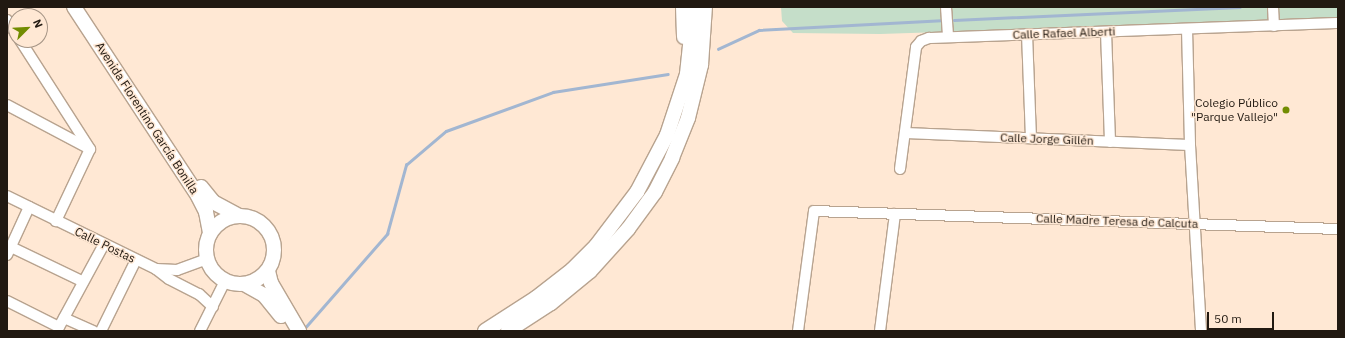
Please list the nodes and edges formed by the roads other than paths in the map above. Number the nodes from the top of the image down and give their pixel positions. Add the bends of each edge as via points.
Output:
1 (74, 7) edge
2 (84, 7) edge
3 (683, 7) edge
4 (694, 7) edge
5 (706, 7) edge
6 (714, 7) edge
7 (946, 7) edge
8 (1273, 7) edge
9 (1338, 23) edge
10 (1274, 26) junction
11 (1187, 29) junction
12 (1106, 32) junction
13 (1027, 34) junction
14 (948, 37) junction
15 (25, 48) edge
16 (682, 88) junction
17 (7, 105) edge
18 (688, 118) junction
19 (905, 133) junction
20 (1031, 138) junction
21 (1110, 142) junction
22 (1190, 145) junction
23 (90, 149) junction
24 (900, 168) dead end
25 (7, 196) edge
26 (29, 207) junction
27 (895, 214) junction
28 (239, 216) junction
29 (56, 221) junction
30 (1195, 223) junction
31 (1338, 229) edge
32 (210, 234) junction
33 (104, 244) junction
34 (9, 251) edge
35 (207, 259) junction
36 (136, 260) junction
37 (156, 269) junction
38 (268, 271) junction
39 (82, 281) junction
40 (225, 281) junction
41 (244, 284) junction
42 (7, 302) edge
43 (213, 307) junction
44 (64, 318) junction
45 (93, 331) edge
46 (101, 331) edge
47 (200, 331) edge
48 (290, 331) edge
49 (300, 331) edge
50 (485, 331) edge
51 (508, 331) edge
52 (798, 331) edge
53 (880, 331) edge
54 (1201, 331) edge

1 - 32 main road, Avenida Florentino García Bonilla via 200,200
2 - 28 main road, Avenida Florentino García Bonilla via 208,197 218,206
3 - 16 main road
4 - 16 main road via 690,60
5 - 18 main road via 701,65
6 - 18 main road via 712,46 704,86
7 - 14 street
8 - 10 street
9 - 10 street, Calle Rafael Alberti
10 - 11 street, Calle Rafael Alberti
11 - 12 street, Calle Rafael Alberti
11 - 22 street
12 - 13 street, Calle Rafael Alberti
12 - 21 street
13 - 14 street, Calle Rafael Alberti
13 - 20 street
14 - 19 street, Calle Rafael Alberti via 929,38 921,41 916,47
15 - 23 street
16 - 50 main road via 661,150 637,192 596,246 561,280
17 - 23 street
18 - 51 main road via 655,192 616,244 564,293
19 - 20 street, Calle Jorge Gillén
19 - 24 street, Calle Rafael Alberti
20 - 21 street, Calle Jorge Gillén
21 - 22 street, Calle Jorge Gillén
22 - 30 street
23 - 29 street
25 - 26 street, Calle Postas
26 - 29 street, Calle Postas
26 - 34 street
27 - 30 street, Calle Madre Teresa de Calcuta
27 - 52 street, Calle Madre Teresa de Calcuta via 814,211
27 - 53 street
28 - 32 main road via 226,220
28 - 38 main road via 249,217 267,230 274,252
29 - 33 street, Calle Postas
30 - 31 street, Calle Madre Teresa de Calcuta
30 - 54 street
32 - 35 main road via 206,247
33 - 36 street, Calle Postas
33 - 39 street
34 - 39 street
35 - 37 street, Calle Postas via 177,270
35 - 40 main road via 215,274
36 - 37 street, Calle Postas
36 - 46 street
37 - 43 street via 169,279 199,294
38 - 41 main road via 258,279
38 - 49 main road via 271,283
39 - 44 street
40 - 41 main road
40 - 43 street
41 - 48 main road via 264,295
42 - 44 street via 59,327
43 - 47 street
44 - 45 street

